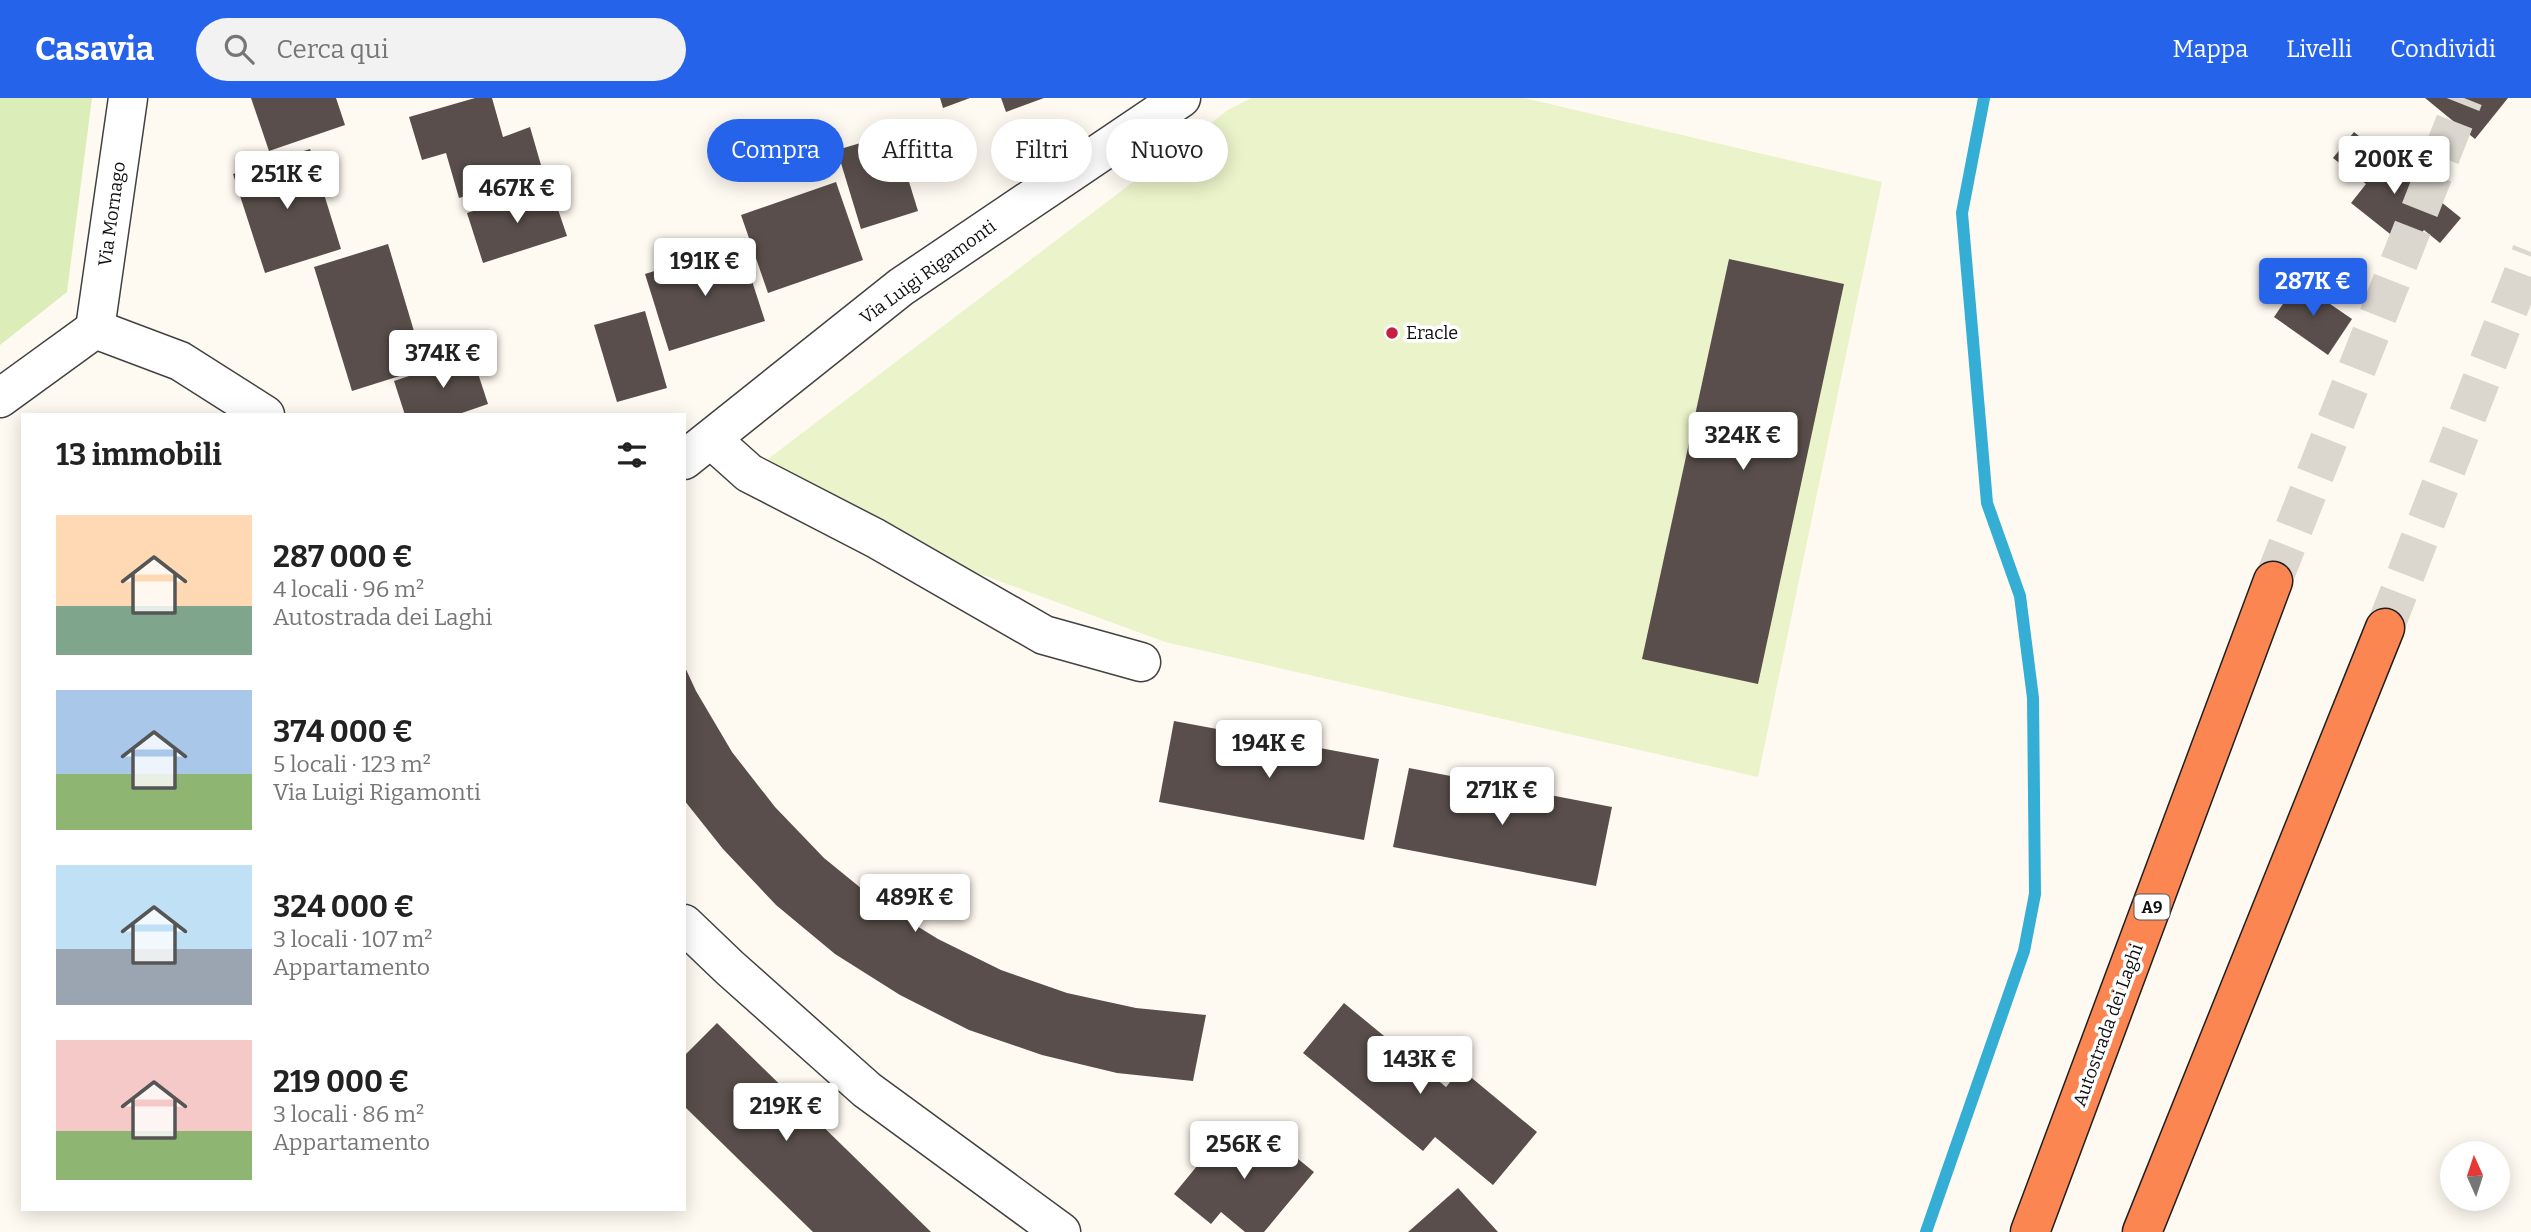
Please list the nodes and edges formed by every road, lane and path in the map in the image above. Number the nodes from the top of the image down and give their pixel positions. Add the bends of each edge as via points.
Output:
1 (128, 98) edge
2 (1181, 98) edge
3 (95, 329) junction
4 (0, 398) edge
5 (262, 413) edge
6 (697, 449) edge
7 (2273, 581) tunnel mouth
8 (2385, 628) tunnel mouth
9 (1141, 662) dead end
10 (686, 926) edge
11 (1061, 1232) edge
12 (2030, 1232) edge
13 (2142, 1232) edge

1 - 3 street, Via Mornago
2 - 6 street, Via Luigi Rigamonti via 901,287
3 - 4 street
3 - 5 street via 180,361
6 - 9 street via 875,538 1044,635
7 - 12 highway, Autostrada dei Laghi / A9
8 - 13 highway
10 - 11 street via 867,1090

